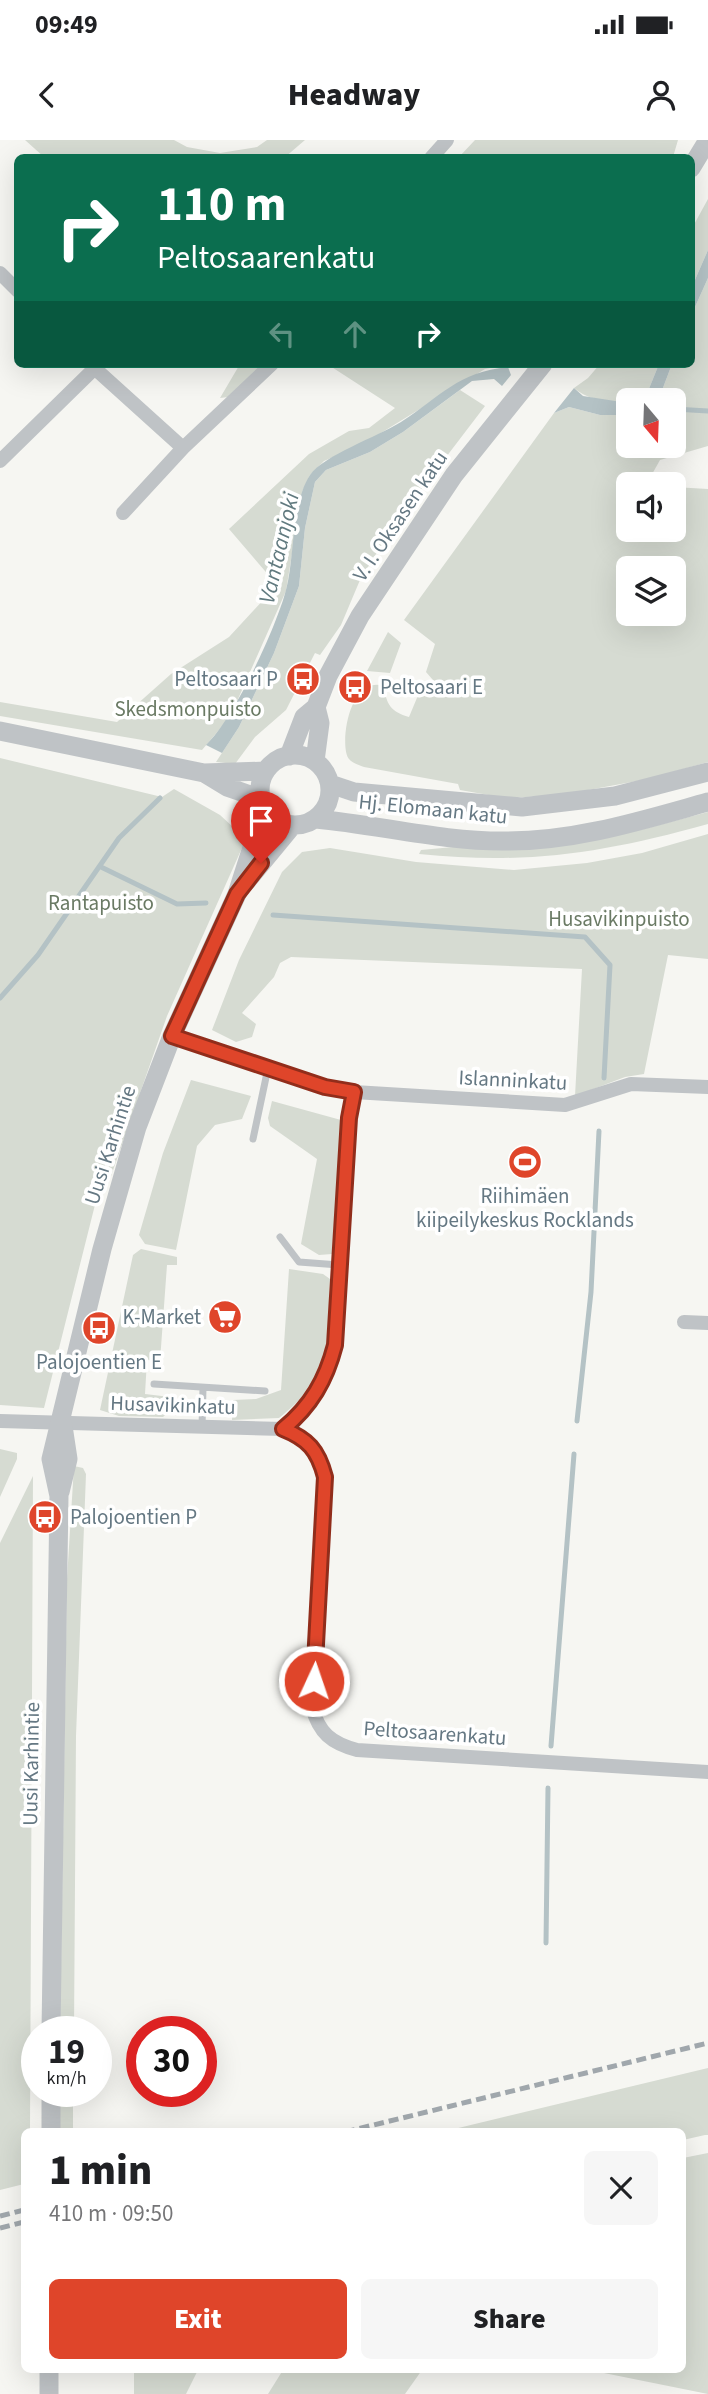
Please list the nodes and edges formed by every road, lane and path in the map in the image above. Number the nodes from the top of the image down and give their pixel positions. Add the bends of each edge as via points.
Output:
1 (447, 140) edge
2 (708, 140) edge
3 (435, 154) edge
4 (695, 161) edge
5 (0, 273) edge
6 (14, 287) edge
7 (91, 368) edge
8 (97, 368) edge
9 (268, 368) edge
10 (540, 368) edge
11 (183, 448) junction
12 (0, 461) edge
13 (123, 513) dead end
14 (316, 707) junction
15 (0, 731) edge
16 (289, 756) junction
17 (315, 761) junction
18 (266, 771) junction
19 (708, 772) edge
20 (204, 773) junction
21 (330, 784) junction
22 (708, 802) edge
23 (263, 803) junction
24 (316, 819) junction
25 (293, 825) junction
26 (237, 894) junction
27 (172, 1036) junction
28 (268, 1068) junction
29 (708, 1087) edge
30 (354, 1092) junction
31 (254, 1139) dead end
32 (280, 1237) dead end
33 (339, 1265) junction
34 (684, 1322) dead end
35 (708, 1323) edge
36 (154, 1384) dead end
37 (203, 1388) junction
38 (265, 1391) dead end
39 (0, 1421) edge
40 (62, 1422) junction
41 (202, 1427) junction
42 (283, 1429) junction
43 (708, 1772) edge
44 (51, 2016) edge
45 (51, 2107) edge
46 (51, 2128) edge
47 (49, 2373) edge
48 (49, 2394) edge

1 - 3 street
2 - 4 street
5 - 6 street
7 - 12 street
8 - 11 street
9 - 11 street
10 - 14 street, V. I. Oksasen katu via 454,475 360,616
11 - 13 street
14 - 16 street, V. I. Oksasen katu via 304,717
14 - 17 street, V. I. Oksasen katu via 320,723
15 - 20 street
16 - 17 street
16 - 18 street
17 - 21 street
18 - 20 street
18 - 23 street
19 - 21 street, Hj. Elomaan katu via 615,796 522,807 359,793
20 - 23 street
21 - 24 street via 328,803
22 - 24 street, Hj. Elomaan katu via 598,831 509,841 458,839
23 - 25 street via 282,822
23 - 26 street, Uusi Karhintie
24 - 25 street
25 - 26 street, Uusi Karhintie
26 - 27 street, Uusi Karhintie
27 - 28 street
27 - 40 street, Uusi Karhintie via 137,1127 102,1249
28 - 30 street
28 - 31 lane
29 - 30 street, Islanninkatu via 631,1084 565,1105
30 - 33 street
32 - 33 lane via 299,1262
33 - 42 street via 335,1345 328,1374 299,1416
34 - 35 street
36 - 37 lane
37 - 38 lane
37 - 41 lane
39 - 40 street, Husavikinkatu
40 - 41 street, Husavikinkatu
40 - 44 street, Uusi Karhintie via 68,1459 59,1496
41 - 42 street, Husavikinkatu
42 - 43 street, Peltosaarenkatu via 309,1442 325,1477 312,1707 325,1737 357,1750
45 - 46 street
47 - 48 street

